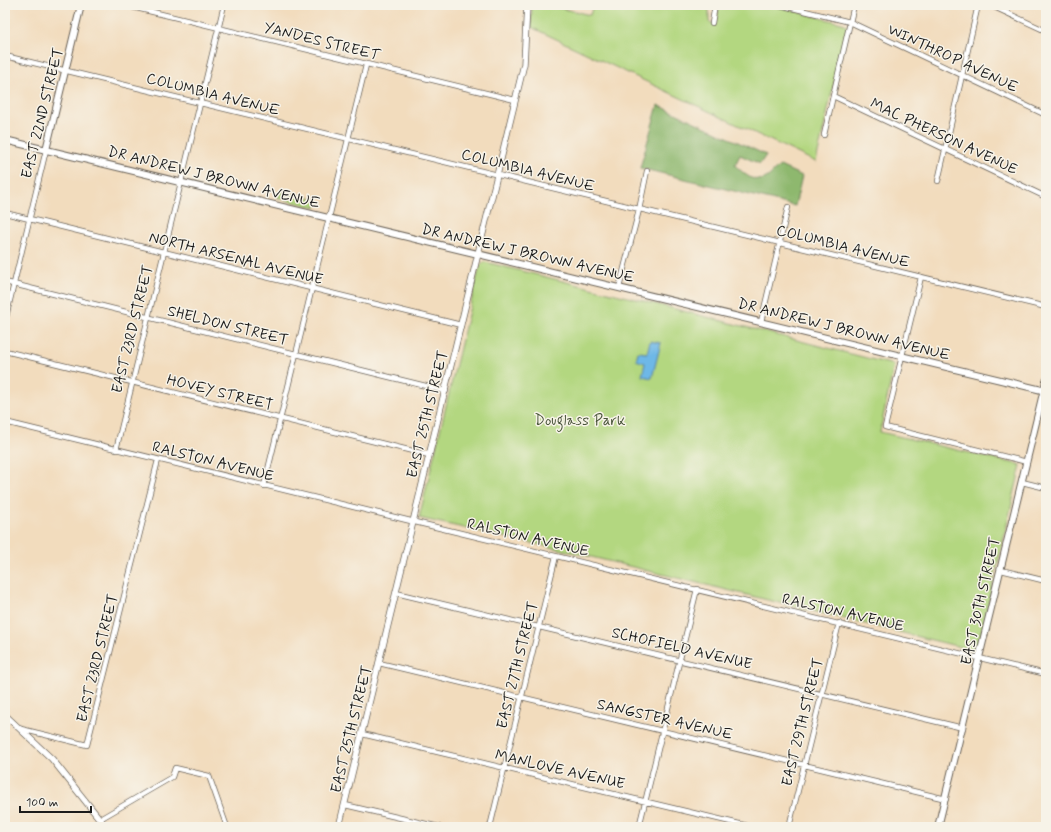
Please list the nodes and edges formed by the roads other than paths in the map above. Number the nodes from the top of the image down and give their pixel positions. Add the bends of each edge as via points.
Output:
1 (82, 5) edge
2 (124, 5) edge
3 (224, 5) edge
4 (527, 5) edge
5 (715, 5) edge
6 (780, 5) edge
7 (854, 5) edge
8 (978, 5) edge
9 (990, 5) edge
10 (712, 22) dead end
11 (850, 22) junction
12 (218, 28) junction
13 (1046, 31) edge
14 (5, 56) edge
15 (366, 65) junction
16 (66, 70) junction
17 (962, 75) junction
18 (833, 96) junction
19 (515, 100) junction
20 (200, 103) junction
21 (1046, 115) edge
22 (824, 135) dead end
23 (348, 139) junction
24 (5, 140) edge
25 (46, 150) junction
26 (945, 150) junction
27 (647, 171) dead end
28 (497, 176) junction
29 (938, 181) dead end
30 (180, 182) junction
31 (1046, 197) edge
32 (788, 207) dead end
33 (639, 210) junction
34 (5, 213) edge
35 (329, 218) junction
36 (30, 219) junction
37 (780, 243) junction
38 (163, 253) junction
39 (478, 255) junction
40 (921, 277) junction
41 (5, 282) edge
42 (14, 284) junction
43 (619, 288) junction
44 (312, 289) junction
45 (1046, 307) edge
46 (148, 318) junction
47 (5, 321) edge
48 (761, 322) junction
49 (461, 325) junction
50 (5, 351) edge
51 (296, 354) junction
52 (902, 356) junction
53 (1046, 381) edge
54 (132, 382) junction
55 (446, 391) junction
56 (1045, 391) edge
57 (281, 419) junction
58 (5, 422) edge
59 (116, 450) junction
60 (429, 456) junction
61 (158, 460) junction
62 (1027, 462) junction
63 (1022, 482) junction
64 (264, 486) junction
65 (1046, 488) edge
66 (414, 522) junction
67 (556, 556) junction
68 (1001, 570) junction
69 (1046, 581) edge
70 (697, 589) junction
71 (396, 592) junction
72 (839, 623) junction
73 (539, 627) junction
74 (980, 657) junction
75 (681, 660) junction
76 (379, 663) junction
77 (1046, 674) edge
78 (821, 694) junction
79 (521, 697) junction
80 (5, 715) edge
81 (963, 728) junction
82 (21, 729) junction
83 (663, 731) junction
84 (362, 734) junction
85 (804, 765) junction
86 (504, 768) junction
87 (946, 799) junction
88 (645, 802) junction
89 (345, 805) junction
90 (100, 819) junction
91 (106, 827) edge
92 (227, 827) edge
93 (340, 827) edge
94 (439, 827) edge
95 (490, 827) edge
96 (639, 827) edge
97 (752, 827) edge
98 (789, 827) edge
99 (938, 827) edge

1 - 16 main road, EAST 22ND STREET
2 - 12 street, YANDES STREET
3 - 12 street, EAST 23RD STREET
4 - 19 street, EAST 25TH STREET via 525,58
5 - 10 street
6 - 11 street, WINTHROP AVENUE
7 - 11 street
8 - 17 street
9 - 13 street
11 - 17 street, WINTHROP AVENUE
11 - 18 street
12 - 15 street, YANDES STREET
12 - 20 street, EAST 23RD STREET
14 - 16 street, COLUMBIA AVENUE
15 - 19 street, YANDES STREET
15 - 23 street
16 - 20 street, COLUMBIA AVENUE
16 - 25 main road, EAST 22ND STREET
17 - 21 street, WINTHROP AVENUE
17 - 26 street
18 - 22 street
18 - 26 street, MAC PHERSON AVENUE
19 - 28 street, EAST 25TH STREET
20 - 23 street, COLUMBIA AVENUE
20 - 30 street, EAST 23RD STREET
23 - 28 street, COLUMBIA AVENUE
23 - 35 street
24 - 25 main road, DR ANDREW J BROWN AVENUE
25 - 30 main road, DR ANDREW J BROWN AVENUE
25 - 36 street, EAST 22ND STREET
26 - 29 street
26 - 31 street, MAC PHERSON AVENUE
27 - 33 street
28 - 33 street, COLUMBIA AVENUE
28 - 39 street, EAST 25TH STREET
30 - 35 main road, DR ANDREW J BROWN AVENUE
30 - 38 street, EAST 23RD STREET
32 - 37 street
33 - 37 street, COLUMBIA AVENUE
33 - 43 street
34 - 36 street, NORTH ARSENAL AVENUE
35 - 39 main road, DR ANDREW J BROWN AVENUE
35 - 44 street
36 - 38 street, NORTH ARSENAL AVENUE
36 - 42 street, EAST 22ND STREET
37 - 40 street, COLUMBIA AVENUE
37 - 48 street
38 - 44 street, NORTH ARSENAL AVENUE
38 - 46 street, EAST 23RD STREET
39 - 43 main road, DR ANDREW J BROWN AVENUE
39 - 49 street, EAST 25TH STREET
40 - 45 street, COLUMBIA AVENUE
40 - 52 street
41 - 42 street, SHELDON STREET
42 - 46 street, SHELDON STREET
42 - 47 street, EAST 22ND STREET
43 - 48 main road, DR ANDREW J BROWN AVENUE
44 - 49 street, NORTH ARSENAL AVENUE
44 - 51 street
46 - 51 street, SHELDON STREET
46 - 54 street, EAST 23RD STREET
48 - 52 main road, DR ANDREW J BROWN AVENUE
49 - 55 street, EAST 25TH STREET
50 - 54 street, HOVEY STREET
51 - 55 street, SHELDON STREET
51 - 57 street
52 - 56 main road, DR ANDREW J BROWN AVENUE
52 - 62 street via 885,427
53 - 56 main road, EAST 30TH STREET
54 - 57 street, HOVEY STREET
54 - 59 street, EAST 23RD STREET
55 - 60 street, EAST 25TH STREET
56 - 62 main road, EAST 30TH STREET
57 - 60 street, HOVEY STREET
57 - 64 street
58 - 59 street, RALSTON AVENUE
59 - 61 street, RALSTON AVENUE
60 - 66 street, EAST 25TH STREET
61 - 64 street, RALSTON AVENUE
61 - 82 street, EAST 23RD STREET via 88,745
62 - 63 main road, EAST 30TH STREET
63 - 65 street
63 - 68 main road, EAST 30TH STREET
64 - 66 street, RALSTON AVENUE
66 - 67 street, RALSTON AVENUE
66 - 71 street, EAST 25TH STREET
67 - 70 street, RALSTON AVENUE
67 - 73 street, EAST 27TH STREET
68 - 69 street
68 - 74 main road, EAST 30TH STREET
70 - 72 street, RALSTON AVENUE
70 - 75 street
71 - 73 street, SCHOFIELD AVENUE
71 - 76 street, EAST 25TH STREET
72 - 74 street, RALSTON AVENUE
72 - 78 street, EAST 29TH STREET
73 - 75 street, SCHOFIELD AVENUE
73 - 79 street, EAST 27TH STREET
74 - 77 street, RALSTON AVENUE
74 - 81 main road, EAST 30TH STREET
75 - 78 street, SCHOFIELD AVENUE
75 - 83 street
76 - 79 street, SANGSTER AVENUE
76 - 84 street, EAST 25TH STREET
78 - 81 street, SCHOFIELD AVENUE
78 - 85 street, EAST 29TH STREET
79 - 83 street, SANGSTER AVENUE
79 - 86 street, EAST 27TH STREET
80 - 82 street
81 - 87 main road, EAST 30TH STREET
82 - 90 street via 52,759
83 - 85 street, SANGSTER AVENUE
83 - 88 street
84 - 86 street, MANLOVE AVENUE
84 - 89 street, EAST 25TH STREET
85 - 87 street, SANGSTER AVENUE
85 - 98 street, EAST 29TH STREET
86 - 88 street, MANLOVE AVENUE
86 - 95 street, EAST 27TH STREET
87 - 99 main road, EAST 30TH STREET
88 - 96 street
88 - 97 street, MANLOVE AVENUE
89 - 93 street, EAST 25TH STREET
89 - 94 street
90 - 91 street
90 - 92 street via 172,776 174,768 209,776

